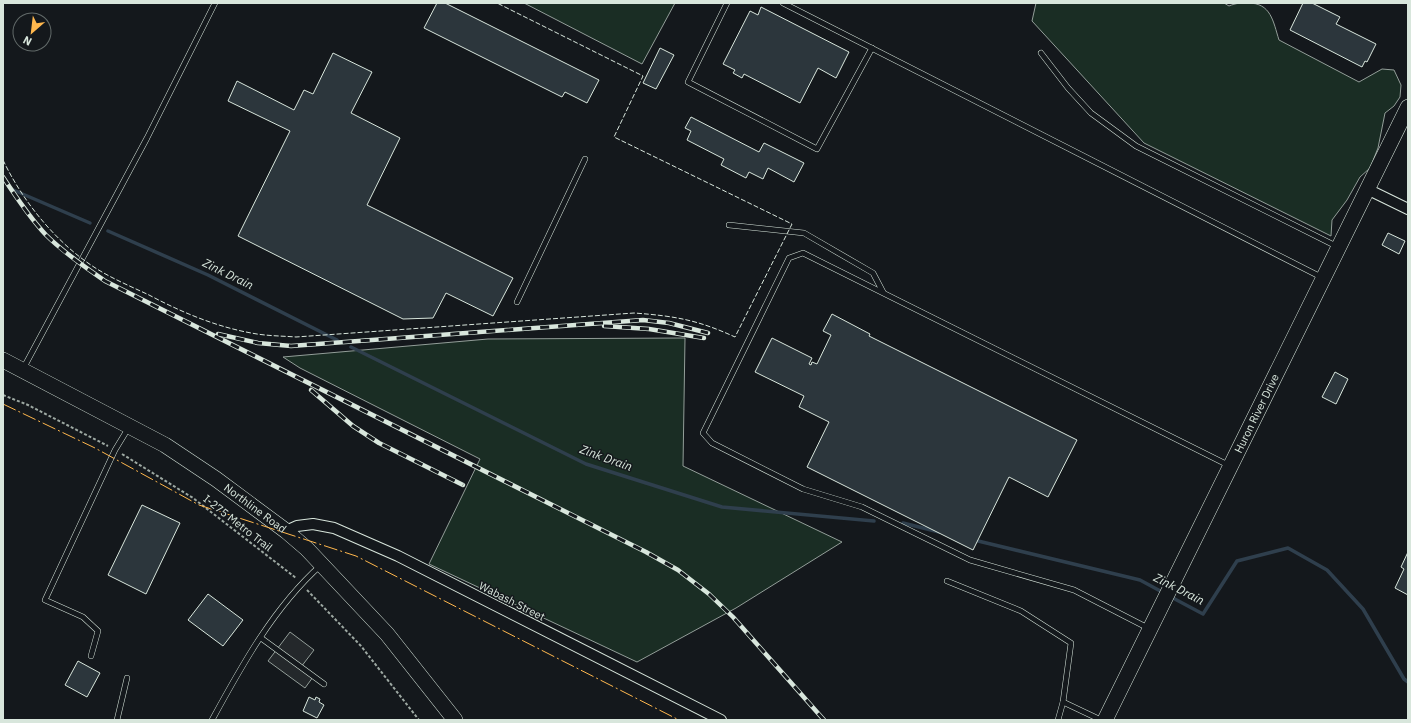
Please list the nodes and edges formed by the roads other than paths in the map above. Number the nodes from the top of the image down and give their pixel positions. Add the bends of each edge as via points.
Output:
1 (215, 3) edge
2 (727, 3) edge
3 (783, 3) edge
4 (872, 48) junction
5 (1042, 53) dead end
6 (1408, 107) edge
7 (585, 159) dead end
8 (1368, 189) junction
9 (1408, 209) edge
10 (729, 225) dead end
11 (1339, 247) junction
12 (1323, 278) junction
13 (884, 293) junction
14 (517, 302) dead end
15 (3, 360) edge
16 (23, 370) junction
17 (129, 426) junction
18 (1230, 466) junction
19 (286, 532) junction
20 (322, 565) junction
21 (947, 581) dead end
22 (1149, 629) junction
23 (261, 638) junction
24 (92, 656) dead end
25 (127, 678) dead end
26 (324, 684) dead end
27 (1063, 702) junction
28 (117, 720) edge
29 (212, 720) edge
30 (455, 720) edge
31 (721, 720) edge
32 (1058, 720) edge
33 (1101, 720) edge
34 (1105, 720) edge

1 - 16 lane via 147,138
2 - 4 lane via 688,82 817,149
3 - 4 lane
4 - 12 lane
5 - 11 lane via 1068,88 1091,113 1136,146
6 - 8 street, Huron River Drive
7 - 14 lane
8 - 9 street
8 - 11 street, Huron River Drive
10 - 13 lane via 804,233 873,273
11 - 12 street, Huron River Drive
12 - 18 street, Huron River Drive
13 - 18 lane
13 - 22 lane via 803,253 789,258 703,433 712,443 803,489 862,507 970,560 1074,590
15 - 16 street, Northline Road
16 - 17 street, Northline Road
17 - 19 street, Northline Road via 165,445 216,479
17 - 24 lane via 115,450 45,600 83,617 98,631
18 - 22 street, Huron River Drive
19 - 20 street, Northline Road
19 - 31 street, Wabash Street via 297,526 313,524 334,528 398,556
20 - 23 lane via 301,584
20 - 30 street, Northline Road via 387,634
21 - 27 lane via 1020,611 1071,643
22 - 34 street, Huron River Drive
23 - 26 lane
23 - 29 lane via 246,659
25 - 28 lane
27 - 32 lane
27 - 33 lane

